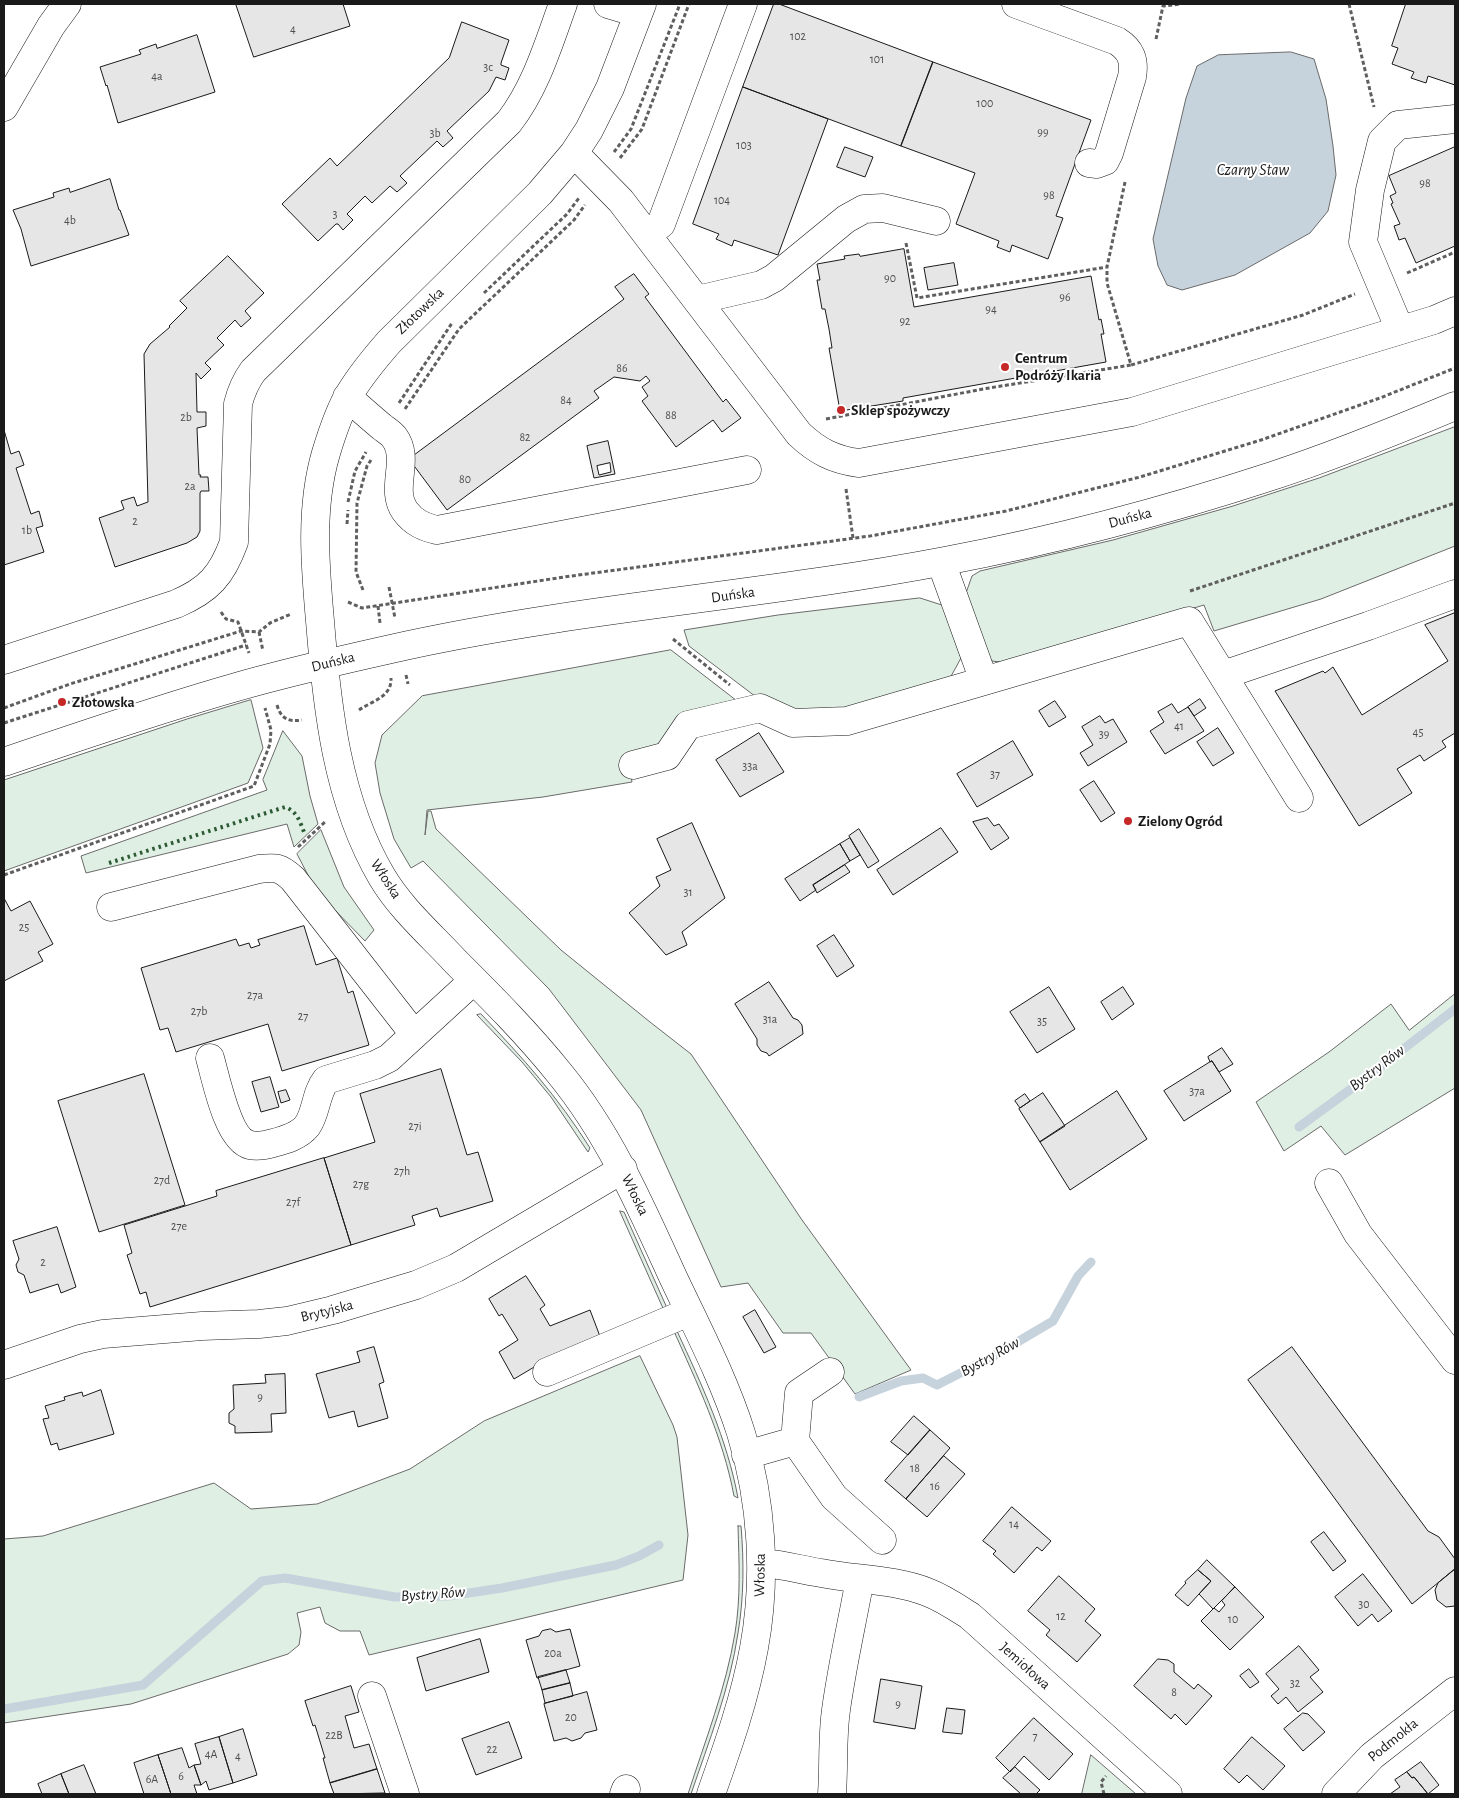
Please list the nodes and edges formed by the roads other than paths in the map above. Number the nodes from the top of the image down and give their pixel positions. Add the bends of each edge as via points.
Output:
1 (563, 4) edge
2 (608, 4) edge
3 (743, 4) edge
4 (1016, 4) edge
5 (60, 7) edge
6 (640, 8) edge
7 (4, 107) edge
8 (1455, 119) edge
9 (574, 153) junction
10 (1088, 163) dead end
11 (936, 220) dead end
12 (647, 234) junction
13 (697, 300) junction
14 (1455, 311) edge
15 (1400, 330) junction
16 (347, 397) junction
17 (1455, 406) edge
18 (746, 470) dead end
19 (941, 562) junction
20 (1455, 594) edge
21 (4, 660) edge
22 (324, 664) junction
23 (1222, 675) junction
24 (984, 681) junction
25 (4, 762) edge
26 (633, 765) dead end
27 (1299, 798) dead end
28 (111, 907) dead end
29 (474, 980) junction
30 (414, 1034) junction
31 (210, 1058) dead end
32 (622, 1170) junction
33 (1329, 1183) dead end
34 (689, 1312) junction
35 (1455, 1360) edge
36 (4, 1365) edge
37 (547, 1372) dead end
38 (830, 1372) dead end
39 (795, 1441) junction
40 (746, 1455) junction
41 (882, 1540) dead end
42 (761, 1563) junction
43 (860, 1579) junction
44 (1455, 1691) edge
45 (372, 1696) dead end
46 (405, 1794) edge
47 (711, 1794) edge
48 (832, 1794) edge
49 (1168, 1794) edge
50 (1336, 1794) edge

1 - 21 street via 534,83 509,122 247,380 238,404 236,528 228,559 220,572 197,595 176,604
2 - 6 street
3 - 12 street via 661,224
4 - 10 street via 1117,40 1132,54 1132,77 1110,153 1105,161
5 - 7 street
6 - 9 street, Złotowska via 610,88
8 - 15 street via 1398,126 1382,142 1370,190 1363,242
9 - 12 street via 621,201
9 - 16 street, Złotowska via 540,193 389,342
11 - 13 street via 883,208 864,210 846,219 774,278 761,285
12 - 13 street
13 - 15 street via 799,434 825,454 859,463 1132,412
14 - 15 street
16 - 18 street via 394,437 401,460 398,492 403,508 412,520 438,530
16 - 22 street, Złotowska via 326,454 319,489 315,544
17 - 19 street, Duńska via 1282,473 1146,514
19 - 22 street, Duńska via 786,588 563,618
19 - 24 street
20 - 23 street
22 - 25 street, Duńska via 162,709
22 - 29 street, Włoska via 342,775 362,839 385,882 420,925
23 - 24 street via 1189,620
23 - 27 street
24 - 26 street via 847,721 793,723 760,708 688,725 667,756
28 - 30 street via 278,867 293,879
29 - 30 street
29 - 32 street, Włoska via 520,1026 564,1079 588,1112
30 - 31 street via 389,1058 326,1080 306,1126 298,1134 263,1146 249,1145 234,1133
32 - 34 street, Włoska
32 - 36 street, Brytyjska via 456,1268 416,1285 287,1320 103,1334
33 - 35 street via 1358,1234
34 - 37 street
34 - 40 street, Włoska via 731,1406
38 - 39 street via 799,1393
39 - 40 street
39 - 41 street via 834,1498
40 - 42 street, Włoska via 756,1497
42 - 43 street, Jemiołowa
42 - 47 street, Włoska via 754,1647 738,1716
43 - 48 street via 836,1710
43 - 49 street, Jemiołowa via 926,1591 970,1616
44 - 50 street, Podmokła via 1372,1756
45 - 46 street

